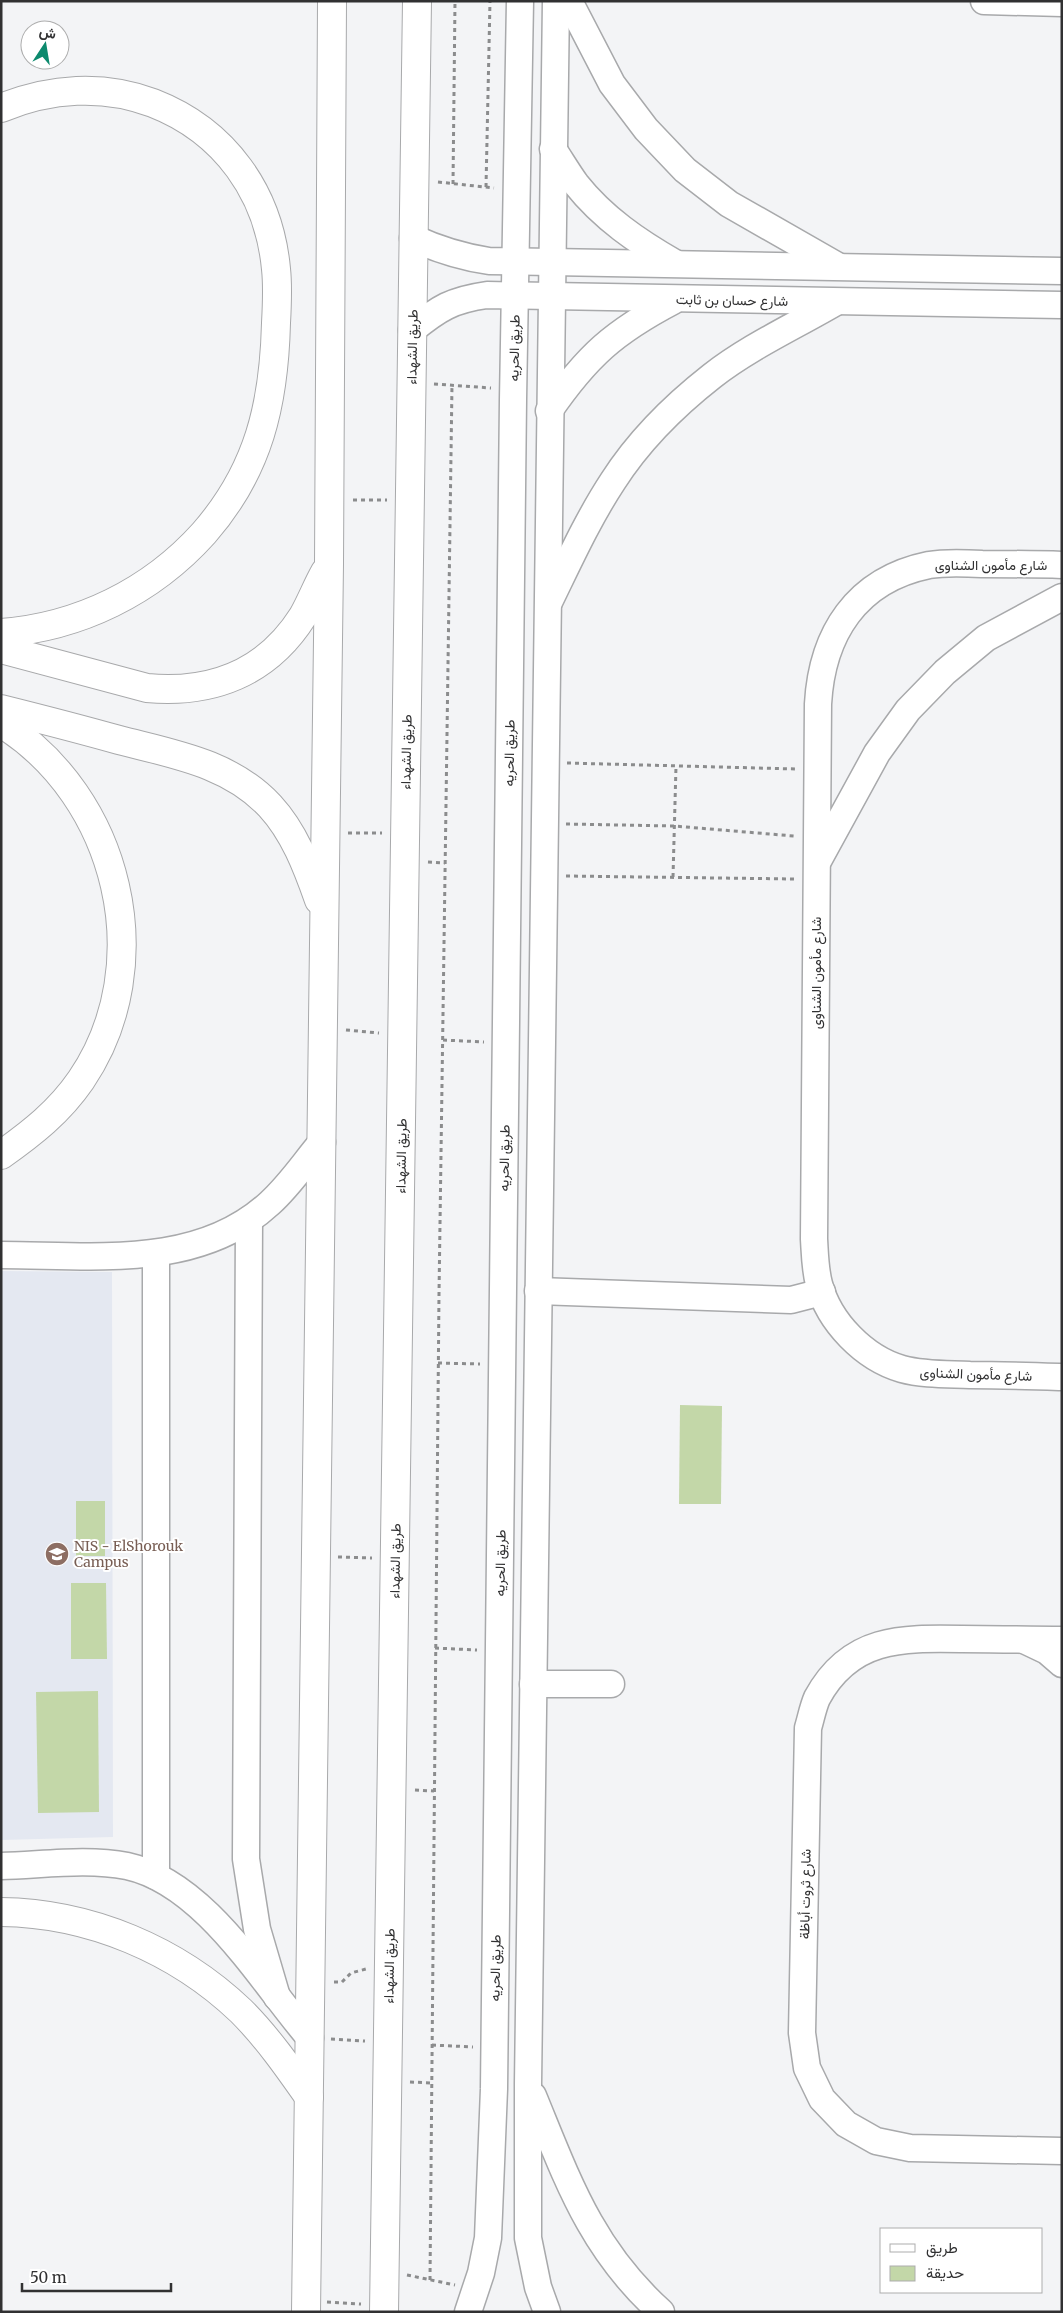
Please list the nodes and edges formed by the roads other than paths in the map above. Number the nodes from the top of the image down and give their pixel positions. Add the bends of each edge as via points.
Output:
1 (332, 1) edge
2 (417, 1) edge
3 (520, 1) edge
4 (556, 1) edge
5 (569, 1) edge
6 (984, 1) edge
7 (1062, 3) edge
8 (1, 108) edge
9 (553, 149) junction
10 (413, 238) junction
11 (515, 261) junction
12 (551, 262) junction
13 (678, 264) junction
14 (842, 267) junction
15 (1062, 272) edge
16 (515, 296) junction
17 (550, 297) junction
18 (676, 299) junction
19 (837, 302) junction
20 (1062, 305) edge
21 (412, 330) junction
22 (549, 411) junction
23 (329, 564) junction
24 (1062, 565) edge
25 (1062, 597) edge
26 (546, 607) junction
27 (1, 633) edge
28 (1, 649) edge
29 (1, 709) edge
30 (1, 723) edge
31 (817, 872) junction
32 (325, 914) junction
33 (322, 1142) junction
34 (1, 1155) edge
35 (249, 1220) junction
36 (156, 1253) junction
37 (1, 1255) edge
38 (538, 1292) junction
39 (822, 1292) junction
40 (1062, 1377) edge
41 (1024, 1640) junction
42 (1062, 1640) edge
43 (1062, 1664) edge
44 (533, 1684) junction
45 (611, 1684) dead end
46 (1, 1866) edge
47 (156, 1876) junction
48 (1, 1912) edge
49 (277, 1997) junction
50 (310, 2038) junction
51 (528, 2084) junction
52 (494, 2089) junction
53 (309, 2097) junction
54 (1062, 2151) edge
55 (488, 2238) junction
56 (528, 2238) junction
57 (472, 2301) edge
58 (306, 2306) edge
59 (384, 2308) edge
60 (546, 2312) edge
61 (662, 2312) edge

1 - 23 main road
2 - 10 main road, طريق الشهداء
3 - 11 street, طريق الحريه
4 - 9 street
5 - 14 street via 612,84 646,129 685,170 729,204
6 - 7 street
8 - 27 main road via 29,97 57,92 113,92 141,98 192,123 234,160 258,204 271,239 277,300 275,367 263,426 239,482 204,532 160,574 108,605 51,626
9 - 12 street
9 - 13 street via 577,185 606,216 640,243
10 - 11 street via 438,250 464,257
10 - 21 main road, طريق الشهداء
11 - 12 street
11 - 16 street, طريق الحريه
12 - 13 street
12 - 17 street
13 - 14 street
14 - 15 street
16 - 17 street, شارع حسان بن ثابت
16 - 21 street, شارع حسان بن ثابت via 460,299 436,311
16 - 52 street, طريق الحريه
17 - 18 street, شارع حسان بن ثابت
17 - 22 street
18 - 19 street, شارع حسان بن ثابت
18 - 22 street via 638,319 604,344 574,376
19 - 20 street, شارع حسان بن ثابت
19 - 26 street via 713,376 650,435 614,480
21 - 59 main road, طريق الشهداء
22 - 26 street
23 - 28 main road via 302,617 277,647 246,672 208,686 168,690 147,688
23 - 32 main road
24 - 31 street, شارع مأمون الشناوى via 930,565 903,572 878,585 856,603 839,625 827,650 820,677
25 - 31 street via 986,638 945,672 908,710 876,753
26 - 38 street
29 - 32 main road via 202,762 239,780 260,796 283,822 301,853
30 - 34 main road via 56,770 94,825 108,855 116,887 123,944 116,1000 108,1028 82,1079 45,1122
31 - 39 street, شارع مأمون الشناوى via 815,1255
32 - 33 main road
33 - 35 street via 287,1185
33 - 50 main road
35 - 36 street via 205,1243
35 - 49 street via 246,1859 257,1930
36 - 37 street
36 - 47 street
38 - 39 street via 791,1300
38 - 44 street
39 - 40 street, شارع مأمون الشناوى via 842,1327 858,1344 900,1368 923,1373
41 - 42 street, شارع ثروت أباظة
41 - 43 street via 1047,1651
41 - 54 street, شارع ثروت أباظة via 912,1638 882,1643 856,1655 833,1674 816,1699 808,1728 802,2033 807,2068 822,2099 846,2124 876,2141 910,2148
44 - 45 street
44 - 51 street
46 - 47 street via 106,1863 128,1866
47 - 49 street via 196,1904
48 - 53 main road via 88,1924 154,1950 185,1968 241,2011 265,2037
49 - 50 street
50 - 53 main road
51 - 52 street via 511,2090
51 - 56 street
51 - 61 street via 576,2200 604,2249 640,2293
52 - 55 street, طريق الحريه
53 - 58 main road
55 - 56 street via 508,2232
55 - 57 street, طريق الحريه
56 - 60 street

